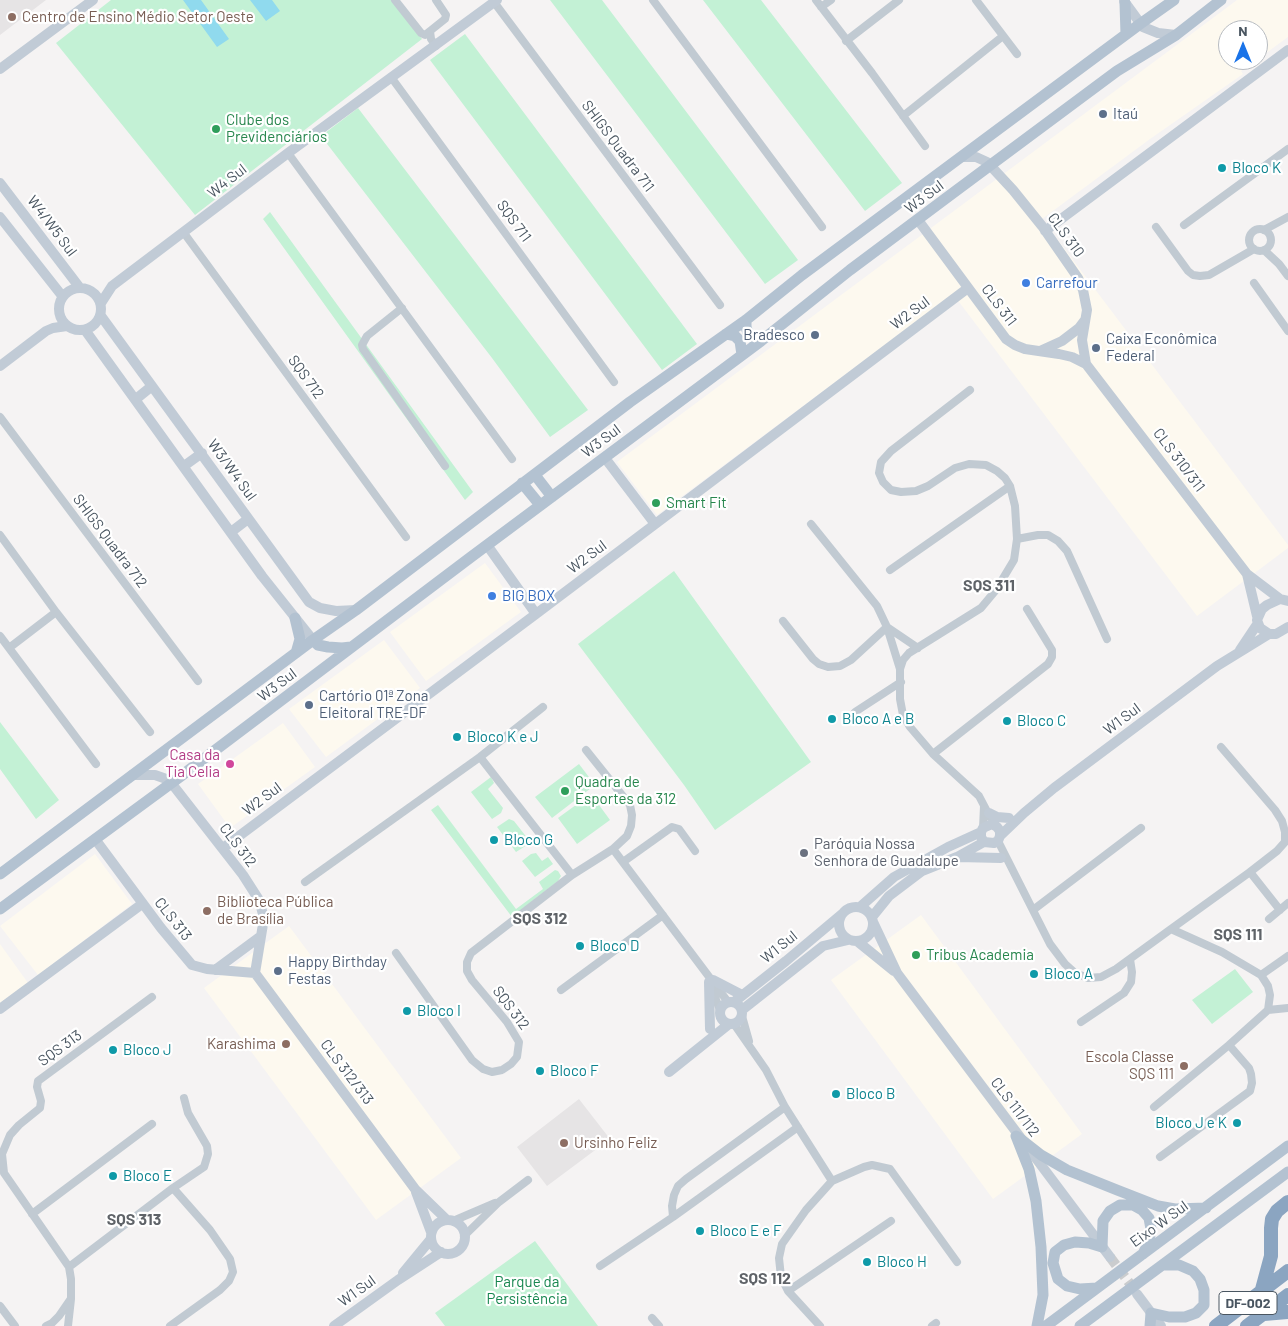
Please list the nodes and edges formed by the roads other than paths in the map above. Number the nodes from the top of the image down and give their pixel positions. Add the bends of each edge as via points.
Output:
1 (93, 0) edge
2 (396, 0) edge
3 (436, 0) edge
4 (653, 0) edge
5 (816, 0) edge
6 (831, 0) edge
7 (899, 0) edge
8 (976, 0) edge
9 (1174, 0) edge
10 (1222, 0) edge
11 (495, 1) edge
12 (1124, 1) edge
13 (821, 7) junction
14 (1140, 24) junction
15 (430, 31) junction
16 (1126, 34) junction
17 (1176, 35) junction
18 (1003, 36) junction
19 (846, 41) junction
20 (436, 46) junction
21 (1288, 50) edge
22 (1017, 54) dead end
23 (15, 58) junction
24 (0, 64) edge
25 (0, 69) edge
26 (391, 77) junction
27 (903, 116) junction
28 (925, 146) dead end
29 (1288, 149) edge
30 (288, 153) junction
31 (963, 157) junction
32 (991, 166) junction
33 (0, 183) edge
34 (0, 217) edge
35 (1287, 218) edge
36 (918, 220) junction
37 (1184, 225) dead end
38 (822, 227) dead end
39 (1156, 227) dead end
40 (1264, 230) junction
41 (1045, 231) junction
42 (184, 233) junction
43 (1250, 240) junction
44 (1271, 240) junction
45 (1254, 249) junction
46 (1264, 250) junction
47 (1233, 259) junction
48 (1279, 264) junction
49 (1288, 276) edge
50 (1254, 283) dead end
51 (80, 288) junction
52 (968, 288) junction
53 (63, 297) junction
54 (101, 303) junction
55 (720, 305) dead end
56 (402, 308) junction
57 (101, 316) junction
58 (1086, 319) junction
59 (746, 320) junction
60 (67, 326) junction
61 (86, 330) junction
62 (1288, 331) edge
63 (726, 334) junction
64 (761, 341) junction
65 (1036, 352) junction
66 (742, 355) junction
67 (1086, 364) junction
68 (0, 366) edge
69 (614, 382) dead end
70 (152, 386) junction
71 (970, 390) dead end
72 (136, 399) junction
73 (0, 417) edge
74 (202, 453) junction
75 (605, 458) junction
76 (512, 459) dead end
77 (184, 466) junction
78 (446, 466) dead end
79 (534, 475) junction
80 (522, 484) junction
81 (1010, 486) junction
82 (552, 497) junction
83 (540, 505) junction
84 (248, 519) junction
85 (654, 524) junction
86 (811, 524) dead end
87 (231, 532) junction
88 (0, 535) edge
89 (406, 537) dead end
90 (1017, 539) junction
91 (487, 545) junction
92 (890, 570) dead end
93 (1247, 574) junction
94 (1285, 600) edge
95 (1027, 609) dead end
96 (356, 610) junction
97 (56, 612) junction
98 (536, 614) junction
99 (295, 618) junction
100 (1258, 620) junction
101 (783, 621) dead end
102 (1288, 626) edge
103 (886, 627) junction
104 (1269, 634) junction
105 (0, 636) edge
106 (1107, 639) dead end
107 (312, 640) junction
108 (352, 646) junction
109 (9, 648) junction
110 (918, 648) junction
111 (1240, 651) junction
112 (296, 653) junction
113 (900, 669) junction
114 (198, 681) dead end
115 (900, 682) junction
116 (543, 707) dead end
117 (855, 712) dead end
118 (150, 732) dead end
119 (1221, 746) dead end
120 (586, 750) dead end
121 (933, 754) junction
122 (480, 756) junction
123 (96, 764) dead end
124 (132, 775) junction
125 (172, 782) junction
126 (987, 810) junction
127 (1024, 813) junction
128 (1009, 818) junction
129 (1141, 828) dead end
130 (990, 834) junction
131 (95, 839) junction
132 (222, 848) junction
133 (613, 849) junction
134 (695, 851) dead end
135 (957, 857) junction
136 (1001, 858) junction
137 (623, 862) junction
138 (1014, 869) junction
139 (1250, 872) junction
140 (0, 874) edge
141 (572, 875) junction
142 (304, 882) dead end
143 (1288, 903) edge
144 (142, 904) junction
145 (860, 907) junction
146 (0, 909) edge
147 (1033, 910) junction
148 (1280, 910) junction
149 (842, 914) junction
150 (662, 915) junction
151 (1269, 919) dead end
152 (872, 920) junction
153 (1171, 929) junction
154 (261, 936) junction
155 (853, 940) junction
156 (396, 953) dead end
157 (1288, 956) edge
158 (1130, 959) junction
159 (215, 970) junction
160 (255, 974) junction
161 (896, 974) junction
162 (1261, 975) junction
163 (709, 979) junction
164 (561, 990) dead end
165 (742, 995) junction
166 (152, 997) dead end
167 (731, 1002) junction
168 (1288, 1008) edge
169 (0, 1009) edge
170 (1268, 1010) junction
171 (720, 1013) junction
172 (742, 1013) junction
173 (1081, 1022) dead end
174 (731, 1024) junction
175 (710, 1029) junction
176 (702, 1045) junction
177 (750, 1045) junction
178 (1230, 1045) junction
179 (669, 1072) dead end
180 (184, 1098) dead end
181 (785, 1106) junction
182 (1154, 1107) dead end
183 (152, 1124) dead end
184 (798, 1128) junction
185 (1016, 1134) junction
186 (1288, 1146) edge
187 (1160, 1157) dead end
188 (1288, 1172) edge
189 (528, 1180) dead end
190 (832, 1181) junction
191 (173, 1188) junction
192 (415, 1189) junction
193 (499, 1202) junction
194 (1288, 1202) edge
195 (1206, 1208) junction
196 (32, 1214) junction
197 (673, 1217) junction
198 (450, 1221) junction
199 (891, 1221) dead end
200 (431, 1236) junction
201 (464, 1236) junction
202 (1102, 1248) junction
203 (441, 1252) junction
204 (1142, 1254) junction
205 (1110, 1257) tunnel mouth
206 (957, 1262) dead end
207 (1164, 1265) junction
208 (600, 1266) dead end
209 (69, 1267) junction
210 (1283, 1275) edge
211 (398, 1280) junction
212 (1097, 1288) junction
213 (788, 1291) junction
214 (1137, 1294) tunnel mouth
215 (1261, 1294) junction
216 (1288, 1295) edge
217 (72, 1299) junction
218 (0, 1306) edge
219 (1099, 1312) junction
220 (1288, 1312) edge
221 (1151, 1313) junction
222 (1263, 1314) junction
223 (652, 1318) dead end
224 (15, 1326) edge
225 (46, 1326) edge
226 (68, 1326) edge
227 (170, 1326) edge
228 (334, 1326) edge
229 (658, 1326) edge
230 (820, 1326) edge
231 (1037, 1326) edge
232 (1046, 1326) edge
233 (1080, 1326) edge
234 (1097, 1326) edge
235 (1150, 1326) edge
236 (1161, 1326) edge
237 (1216, 1326) edge
238 (1247, 1326) edge

1 - 23 street
2 - 15 street via 421,33 425,35
3 - 15 street via 446,15
4 - 38 street
5 - 13 street
6 - 13 street
7 - 19 street
8 - 18 street
9 - 14 main road, W3 Sul
10 - 17 main road, W3 Sul
11 - 20 street, W4 Sul
11 - 55 street, SHIGS Quadra 711
12 - 14 street
12 - 16 main road
13 - 19 street
14 - 16 main road, W3 Sul
14 - 17 street via 1152,31
15 - 20 street
16 - 31 main road, W3 Sul
17 - 32 main road, W3 Sul via 1117,71
18 - 22 street
18 - 27 street
19 - 27 street
20 - 26 street, W4 Sul
21 - 41 street
23 - 24 street
23 - 25 street
26 - 30 street, W4 Sul
26 - 69 street, SQS 711
27 - 28 street
29 - 37 street
30 - 42 street, W4 Sul
30 - 56 street
31 - 32 street, CLS 310 via 980,159
31 - 59 main road, W3 Sul
32 - 36 main road, W3 Sul
32 - 41 street, CLS 310
33 - 51 street, W4/W5 Sul
34 - 53 street
35 - 40 street
35 - 44 street
36 - 52 street, CLS 311
36 - 64 main road, W3 Sul
39 - 47 street via 1193,275 1209,275
40 - 43 street via 1254,231
40 - 44 street
41 - 58 street, CLS 310 via 1078,278
42 - 54 street, W4 Sul via 112,286
42 - 89 street, SQS 712
43 - 45 street
43 - 47 street
44 - 46 street
44 - 48 street
45 - 46 street
45 - 47 street
46 - 48 street
48 - 49 street
50 - 62 street
51 - 53 street via 67,292
51 - 54 street via 93,292
52 - 65 street, CLS 311 via 1006,339
52 - 85 street, W2 Sul
53 - 60 street via 59,311
54 - 57 street
56 - 76 street
56 - 78 street via 367,336 363,349
57 - 61 street
57 - 70 street, W3/W4 Sul
58 - 65 street via 1062,341
58 - 67 street, CLS 310 via 1082,340
59 - 63 main road, W3 Sul
59 - 64 main road via 748,333
60 - 61 street
60 - 68 street via 46,331
61 - 72 street
63 - 66 main road via 740,341
63 - 79 main road, W3 Sul
64 - 66 main road, W3 Sul
65 - 67 street, CLS 311 via 1072,357
66 - 75 main road, W3 Sul
67 - 93 street, CLS 310/311
70 - 72 street
70 - 74 street, W3/W4 Sul
71 - 81 street via 890,452 881,462 879,473 892,490 916,491 955,468 969,464 986,465 1005,478
72 - 77 street
73 - 114 street, SHIGS Quadra 712
74 - 77 street
74 - 84 street, W3/W4 Sul
75 - 82 main road, W3 Sul
75 - 85 street
77 - 87 street
79 - 80 main road, W3 Sul
79 - 82 main road
80 - 83 main road
80 - 96 main road, W3 Sul
81 - 90 street
81 - 92 street
82 - 83 main road, W3 Sul
83 - 91 main road, W3 Sul
84 - 87 street
84 - 96 street, W3/W4 Sul via 308,602 325,609
85 - 98 street, W2 Sul
86 - 103 street via 877,606
87 - 99 street
88 - 97 street
90 - 106 street via 1048,536 1067,551
90 - 110 street via 1014,560 981,608
91 - 98 street
91 - 108 main road, W3 Sul
93 - 94 street, CLS 310/311
93 - 100 street, CLS 310/311
94 - 100 street, W1 Sul via 1267,605
95 - 121 street via 1052,650 1048,664
96 - 107 main road, W3 Sul
97 - 109 street
97 - 118 street
98 - 132 street, W2 Sul
99 - 107 street
99 - 112 main road via 300,639
100 - 104 street
100 - 111 street, W1 Sul
101 - 103 street via 813,659 828,667 840,666 851,660
102 - 104 street, W1 Sul via 1276,634
103 - 110 street
103 - 113 street
104 - 111 street, W1 Sul
105 - 109 street
107 - 108 main road via 328,648
107 - 112 main road, W3 Sul
108 - 125 main road, W3 Sul
109 - 123 street
110 - 113 street via 903,660
111 - 127 street, W1 Sul
112 - 124 main road, W3 Sul
113 - 115 street
115 - 117 street
115 - 121 street via 903,716
116 - 122 street
119 - 139 street via 1275,810 1285,832 1285,842
120 - 133 street, SQS 312 via 630,805 631,826 627,836
121 - 126 street via 979,796
122 - 141 street
122 - 142 street
124 - 125 street via 155,775
124 - 140 main road, W3 Sul
125 - 131 main road, W3 Sul
125 - 132 street, CLS 312
126 - 128 street via 997,817
126 - 130 street
127 - 128 street, W1 Sul
127 - 130 street, W1 Sul
128 - 130 street, W1 Sul
129 - 147 street
130 - 135 street, W1 Sul
130 - 136 street
130 - 138 street
130 - 145 street, W1 Sul via 948,847 894,877
131 - 144 street, CLS 313
131 - 146 main road, W3 Sul
132 - 154 street, CLS 312 via 259,900 264,918
133 - 137 street
133 - 141 street, SQS 312
134 - 137 street via 678,828 672,827
135 - 136 street
135 - 152 street, W1 Sul via 922,871 900,886
136 - 138 street
137 - 150 street
138 - 147 street
139 - 148 street
139 - 153 street
141 - 156 street, SQS 312 via 471,953 467,962 472,980 520,1042 517,1057 502,1070 492,1072 472,1060
143 - 148 street
144 - 159 street, CLS 313 via 192,965
144 - 169 street
145 - 149 street via 846,909
145 - 152 street
147 - 158 street via 1050,944 1075,972 1088,978 1102,977
148 - 151 street
149 - 155 street via 838,925 843,936
149 - 165 street, W1 Sul
150 - 163 street
150 - 164 street
152 - 155 street via 872,931 866,938
152 - 161 street, CLS 111/112
153 - 158 street
153 - 162 street via 1222,952
154 - 159 street
154 - 160 street, CLS 312
155 - 161 street, CLS 111/112
155 - 172 street, W1 Sul via 823,946
157 - 162 street
158 - 173 street via 1131,982 1124,993
159 - 160 street, CLS 313
160 - 192 street, CLS 312/313
161 - 185 street, CLS 111/112
162 - 170 street via 1270,995
163 - 165 street
163 - 167 street
163 - 171 street
163 - 175 street
165 - 167 street, W1 Sul
166 - 196 street, SQS 313 via 38,1083 41,1105 10,1135 2,1154 4,1173
167 - 171 street via 723,1006
167 - 172 street via 739,1005
168 - 170 street
170 - 178 street
171 - 174 street via 724,1021
171 - 175 street
172 - 174 street via 739,1021
172 - 177 street
174 - 176 street
174 - 177 street
175 - 176 street
176 - 179 street
177 - 181 street
178 - 182 street
178 - 187 street via 1251,1074 1250,1091
180 - 191 street via 208,1154 204,1167
181 - 184 street
181 - 197 street via 678,1186 672,1206
183 - 196 street
184 - 190 street
184 - 197 street
185 - 195 main road via 1041,1155 1067,1170 1158,1206
185 - 202 street, CLS 111/112
185 - 231 main road via 1030,1170 1036,1201 1043,1271 1043,1295
186 - 195 main road, Eixo W Sul
188 - 207 main road
189 - 193 street
190 - 206 street via 872,1165 890,1169
190 - 213 street via 782,1244 779,1258 781,1277
191 - 209 street
191 - 227 street via 210,1230 230,1259 233,1272 220,1290
192 - 198 street, CLS 312/313
192 - 200 street, CLS 312/313
193 - 198 street
193 - 201 street
194 - 215 highway via 1272,1219 1271,1256
195 - 204 main road, Eixo W Sul
196 - 209 street, SQS 313
197 - 208 street
198 - 200 street via 434,1226
198 - 201 street via 463,1230
199 - 213 street
200 - 203 street via 436,1249
200 - 211 street, W1 Sul
201 - 203 street via 460,1248 448,1254
202 - 204 main road via 1103,1221 1110,1211 1120,1205 1133,1205 1149,1218 1150,1235
202 - 205 street, CLS 111/112
202 - 212 main road via 1089,1243 1064,1245 1055,1252 1053,1263 1058,1279 1067,1286
203 - 211 street, W1 Sul
204 - 212 main road, Eixo W Sul
207 - 219 main road
207 - 221 main road via 1180,1265 1193,1271 1204,1290 1204,1305 1185,1317
209 - 217 street, SQS 313
210 - 215 highway, DF-002
211 - 228 street, W1 Sul
212 - 232 main road, Eixo W Sul
213 - 230 street
214 - 221 street
215 - 237 highway, DF-002
216 - 222 highway, DF-002
217 - 225 street
217 - 226 street, SQS 313
218 - 224 street
219 - 233 main road
219 - 234 main road
220 - 222 highway
221 - 235 main road
221 - 236 street
222 - 238 highway, DF-002
223 - 229 street

